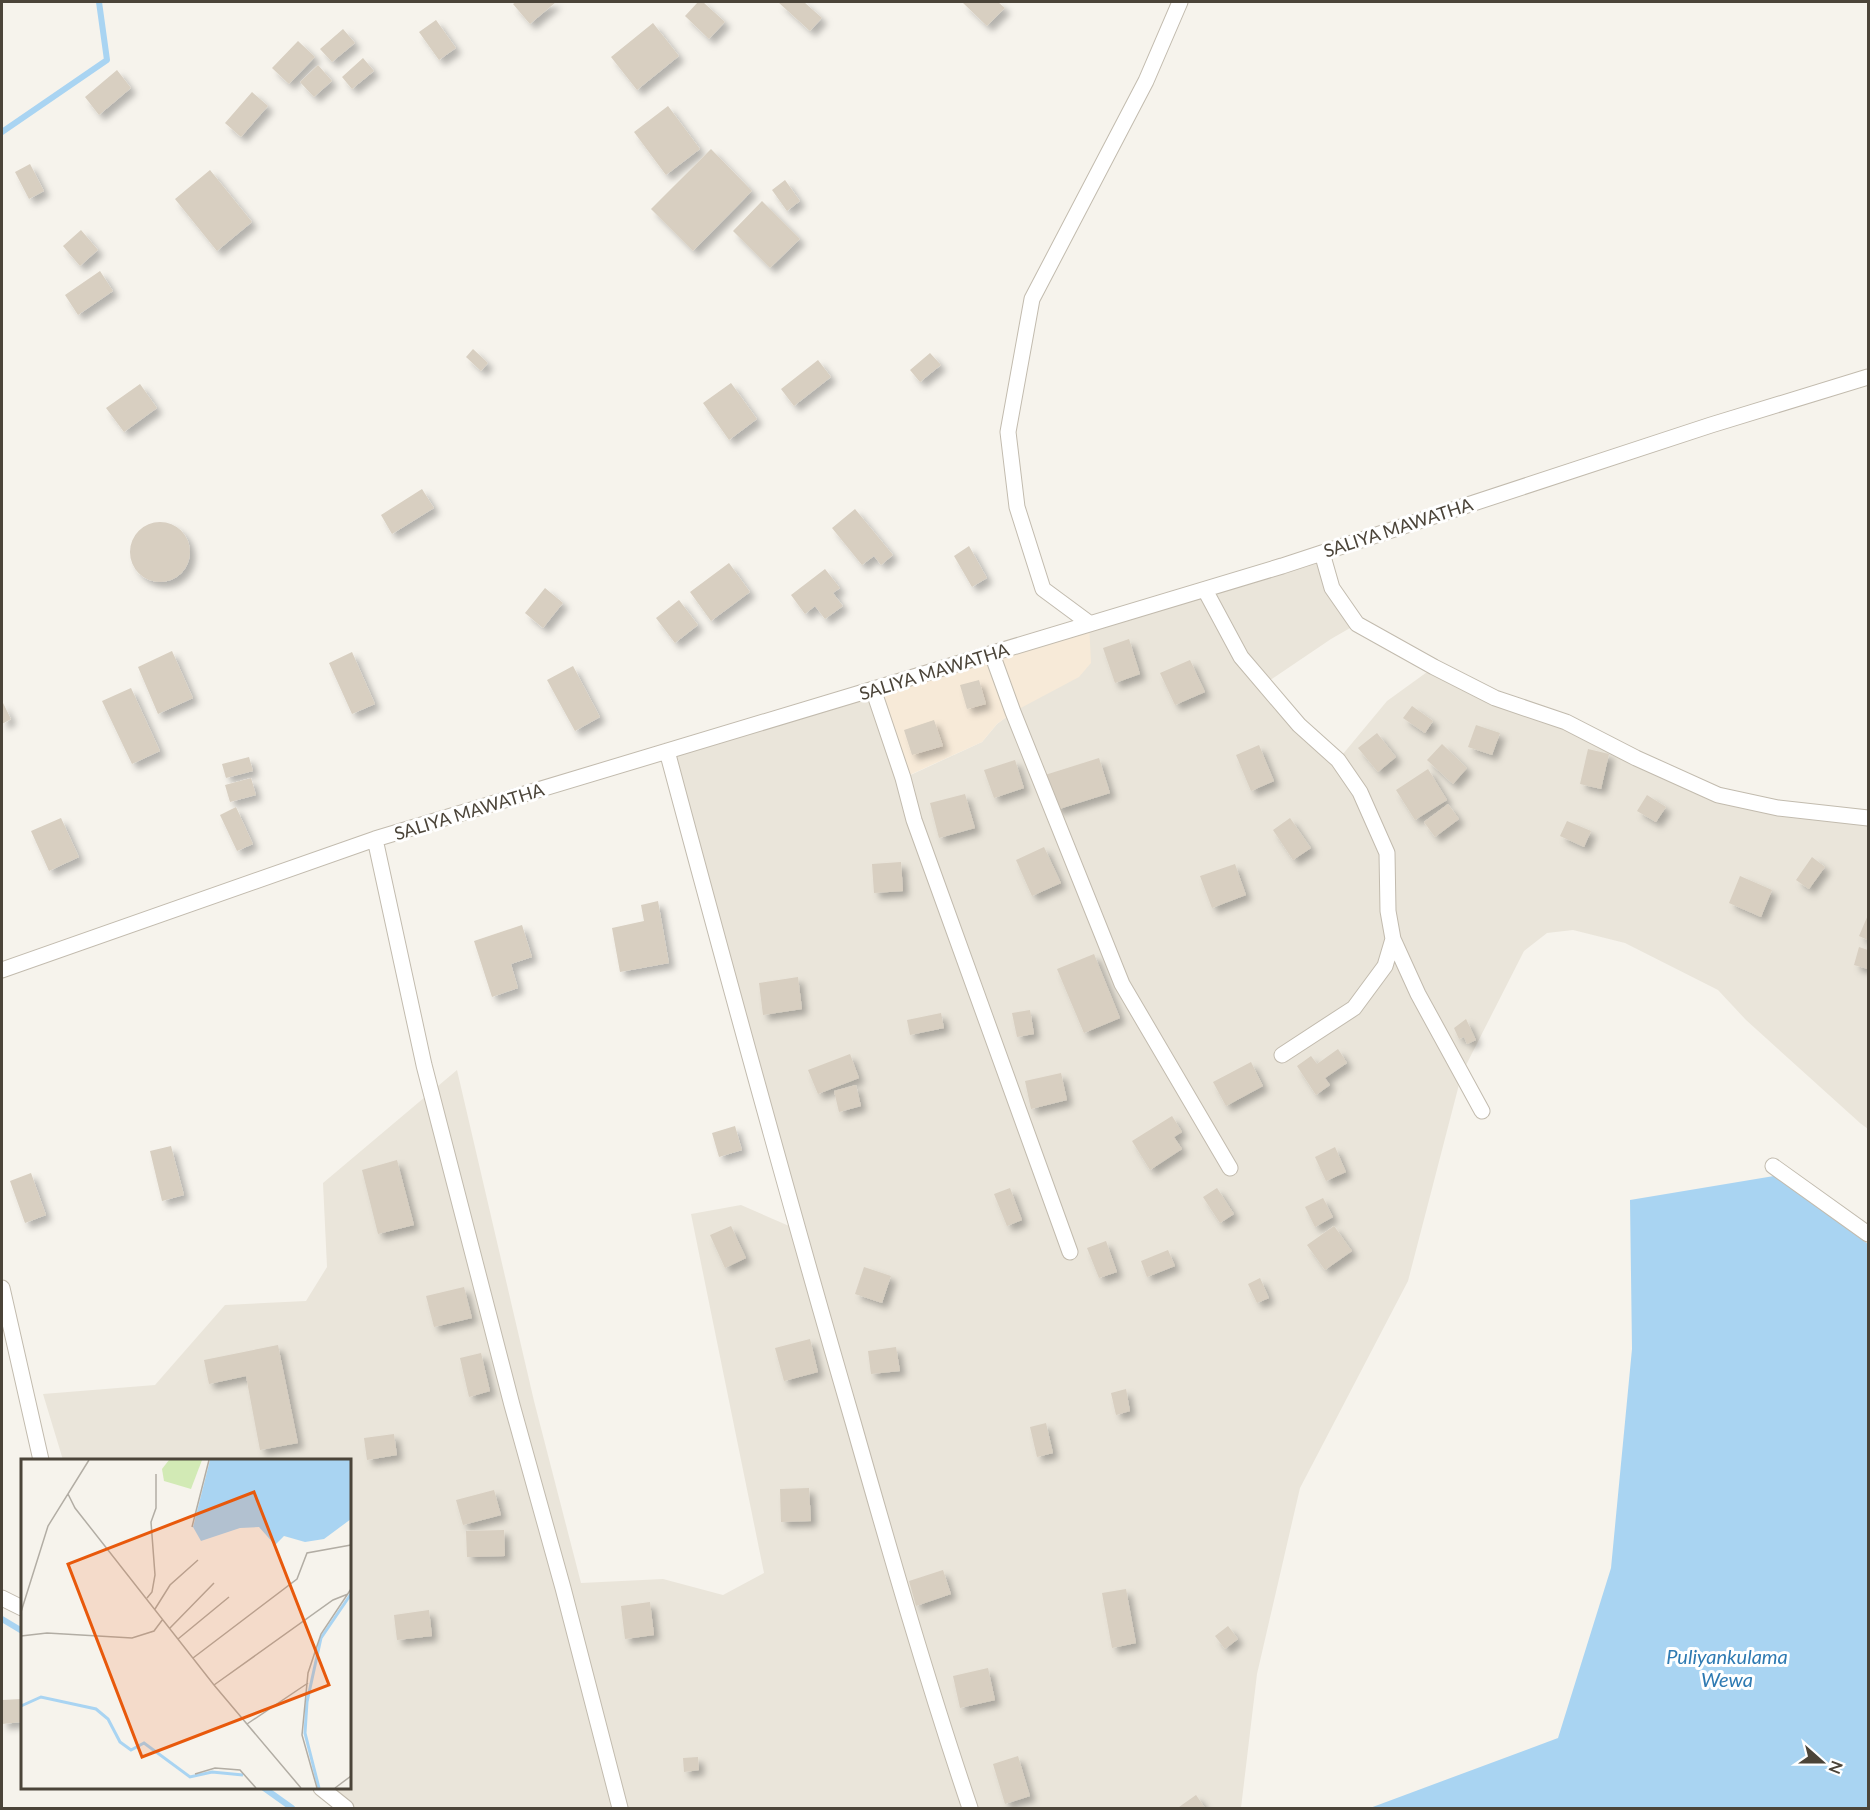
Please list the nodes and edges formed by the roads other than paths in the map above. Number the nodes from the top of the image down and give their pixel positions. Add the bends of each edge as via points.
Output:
1 (1180, 2) edge
2 (1869, 377) edge
3 (1322, 553) junction
4 (1205, 590) junction
5 (1089, 623) junction
6 (992, 654) junction
7 (873, 689) junction
8 (667, 751) junction
9 (1869, 818) edge
10 (375, 839) junction
11 (1393, 939) junction
12 (2, 970) edge
13 (1282, 1055) dead end
14 (1482, 1111) dead end
15 (1773, 1166) dead end
16 (1230, 1168) dead end
17 (1869, 1234) edge
18 (1070, 1252) dead end
19 (2, 1288) edge
20 (41, 1459) edge
21 (2, 1598) edge
22 (21, 1608) edge
23 (322, 1789) edge
24 (346, 1809) edge
25 (620, 1809) edge
26 (970, 1809) edge

1 - 5 street via 1146,81 1032,299 1008,432 1017,507 1042,589
2 - 3 street, SALIYA MAWATHA
3 - 4 street, SALIYA MAWATHA
3 - 9 street via 1332,588 1357,624 1495,698 1566,722 1718,795 1778,808
4 - 5 street, SALIYA MAWATHA
4 - 11 street via 1241,657 1299,725 1338,760 1360,792 1387,853 1388,911
5 - 6 street, SALIYA MAWATHA
6 - 7 street, SALIYA MAWATHA
6 - 16 street via 1122,984
7 - 8 street, SALIYA MAWATHA
7 - 18 street via 914,820
8 - 10 street, SALIYA MAWATHA
8 - 26 street via 797,1229 931,1693
10 - 12 street, SALIYA MAWATHA
10 - 25 street via 427,1077
11 - 13 street via 1385,966 1354,1008
11 - 14 street via 1418,994
15 - 17 street
19 - 20 street
21 - 22 street
23 - 24 street

